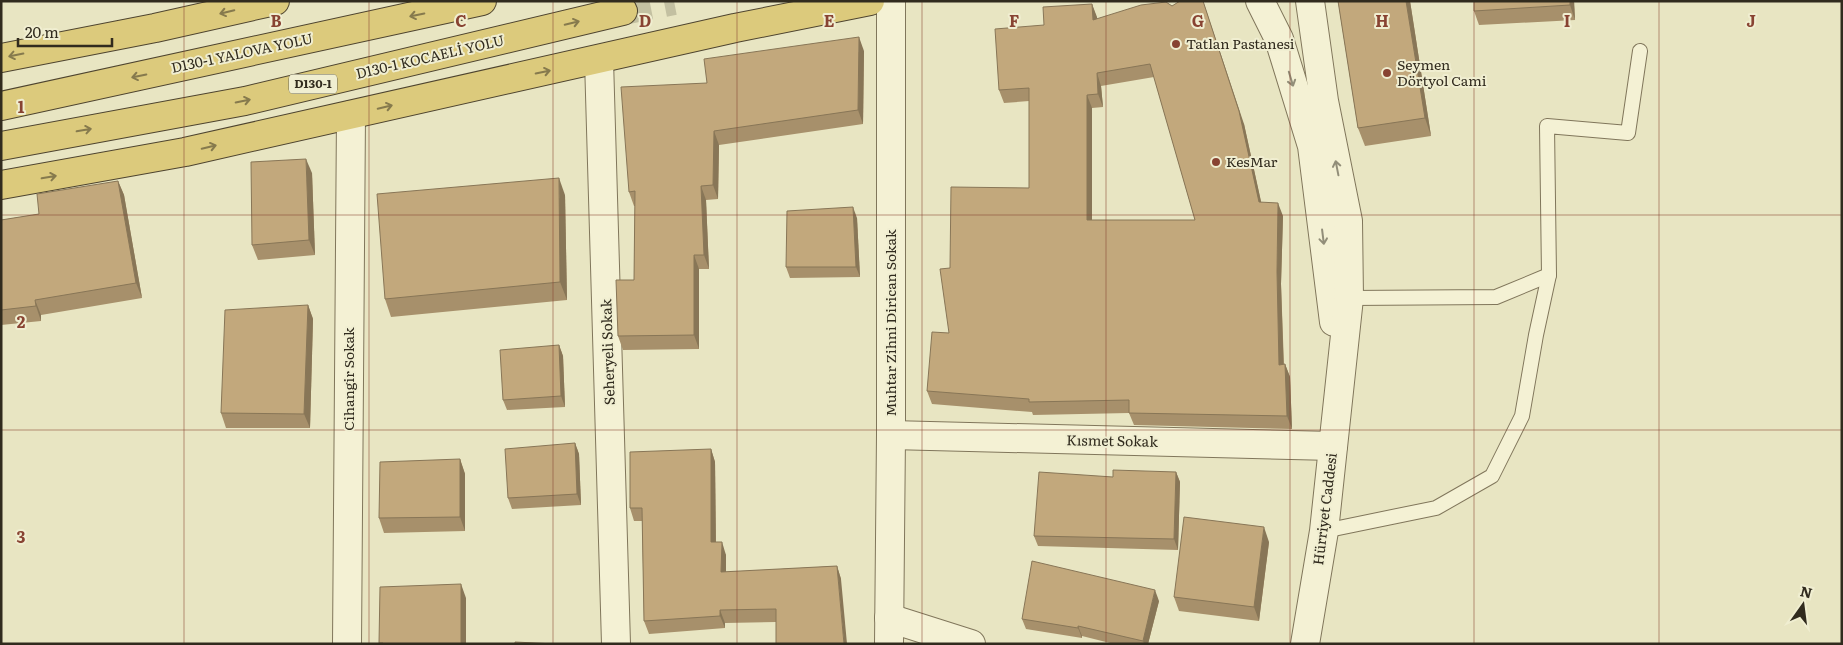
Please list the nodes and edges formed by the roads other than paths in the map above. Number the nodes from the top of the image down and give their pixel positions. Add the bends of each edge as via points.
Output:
1 (274, 1) edge
2 (482, 1) edge
3 (870, 1) edge
4 (891, 1) edge
5 (1260, 1) edge
6 (1310, 1) edge
7 (623, 11) tunnel mouth
8 (1640, 51) dead end
9 (1, 58) edge
10 (599, 60) junction
11 (1, 106) edge
12 (351, 115) junction
13 (1, 146) edge
14 (1, 185) edge
15 (1549, 275) junction
16 (1349, 298) junction
17 (1340, 373) junction
18 (891, 435) junction
19 (1332, 446) junction
20 (1324, 531) junction
21 (889, 631) edge
22 (347, 644) edge
23 (616, 644) edge
24 (971, 644) edge
25 (1305, 644) edge

1 -> 9 highway
2 -> 11 highway, D130-1 YALOVA YOLU
3 - 10 highway
4 - 18 street, Muhtar Zihni Dirican Sokak
5 -> 17 street via 1279,39 1312,146
16 -> 6 street via 1348,221 1324,102
13 -> 7 highway, D130-1 KOCAELİ YOLU / D130-1 via 245,100
8 - 15 lane via 1628,133 1548,126
12 -> 10 highway
10 - 23 street, Seheryeli Sokak
14 -> 12 highway via 185,152
12 - 22 street, Cihangir Sokak
15 - 16 lane via 1496,297
15 - 20 lane via 1522,416 1492,476 1436,508
16 - 17 street
17 - 19 street, Hürriyet Caddesi
18 - 19 street, Kısmet Sokak
18 - 21 street, Muhtar Zihni Dirican Sokak
19 - 20 street, Hürriyet Caddesi
20 - 25 street, Hürriyet Caddesi
21 - 24 street

